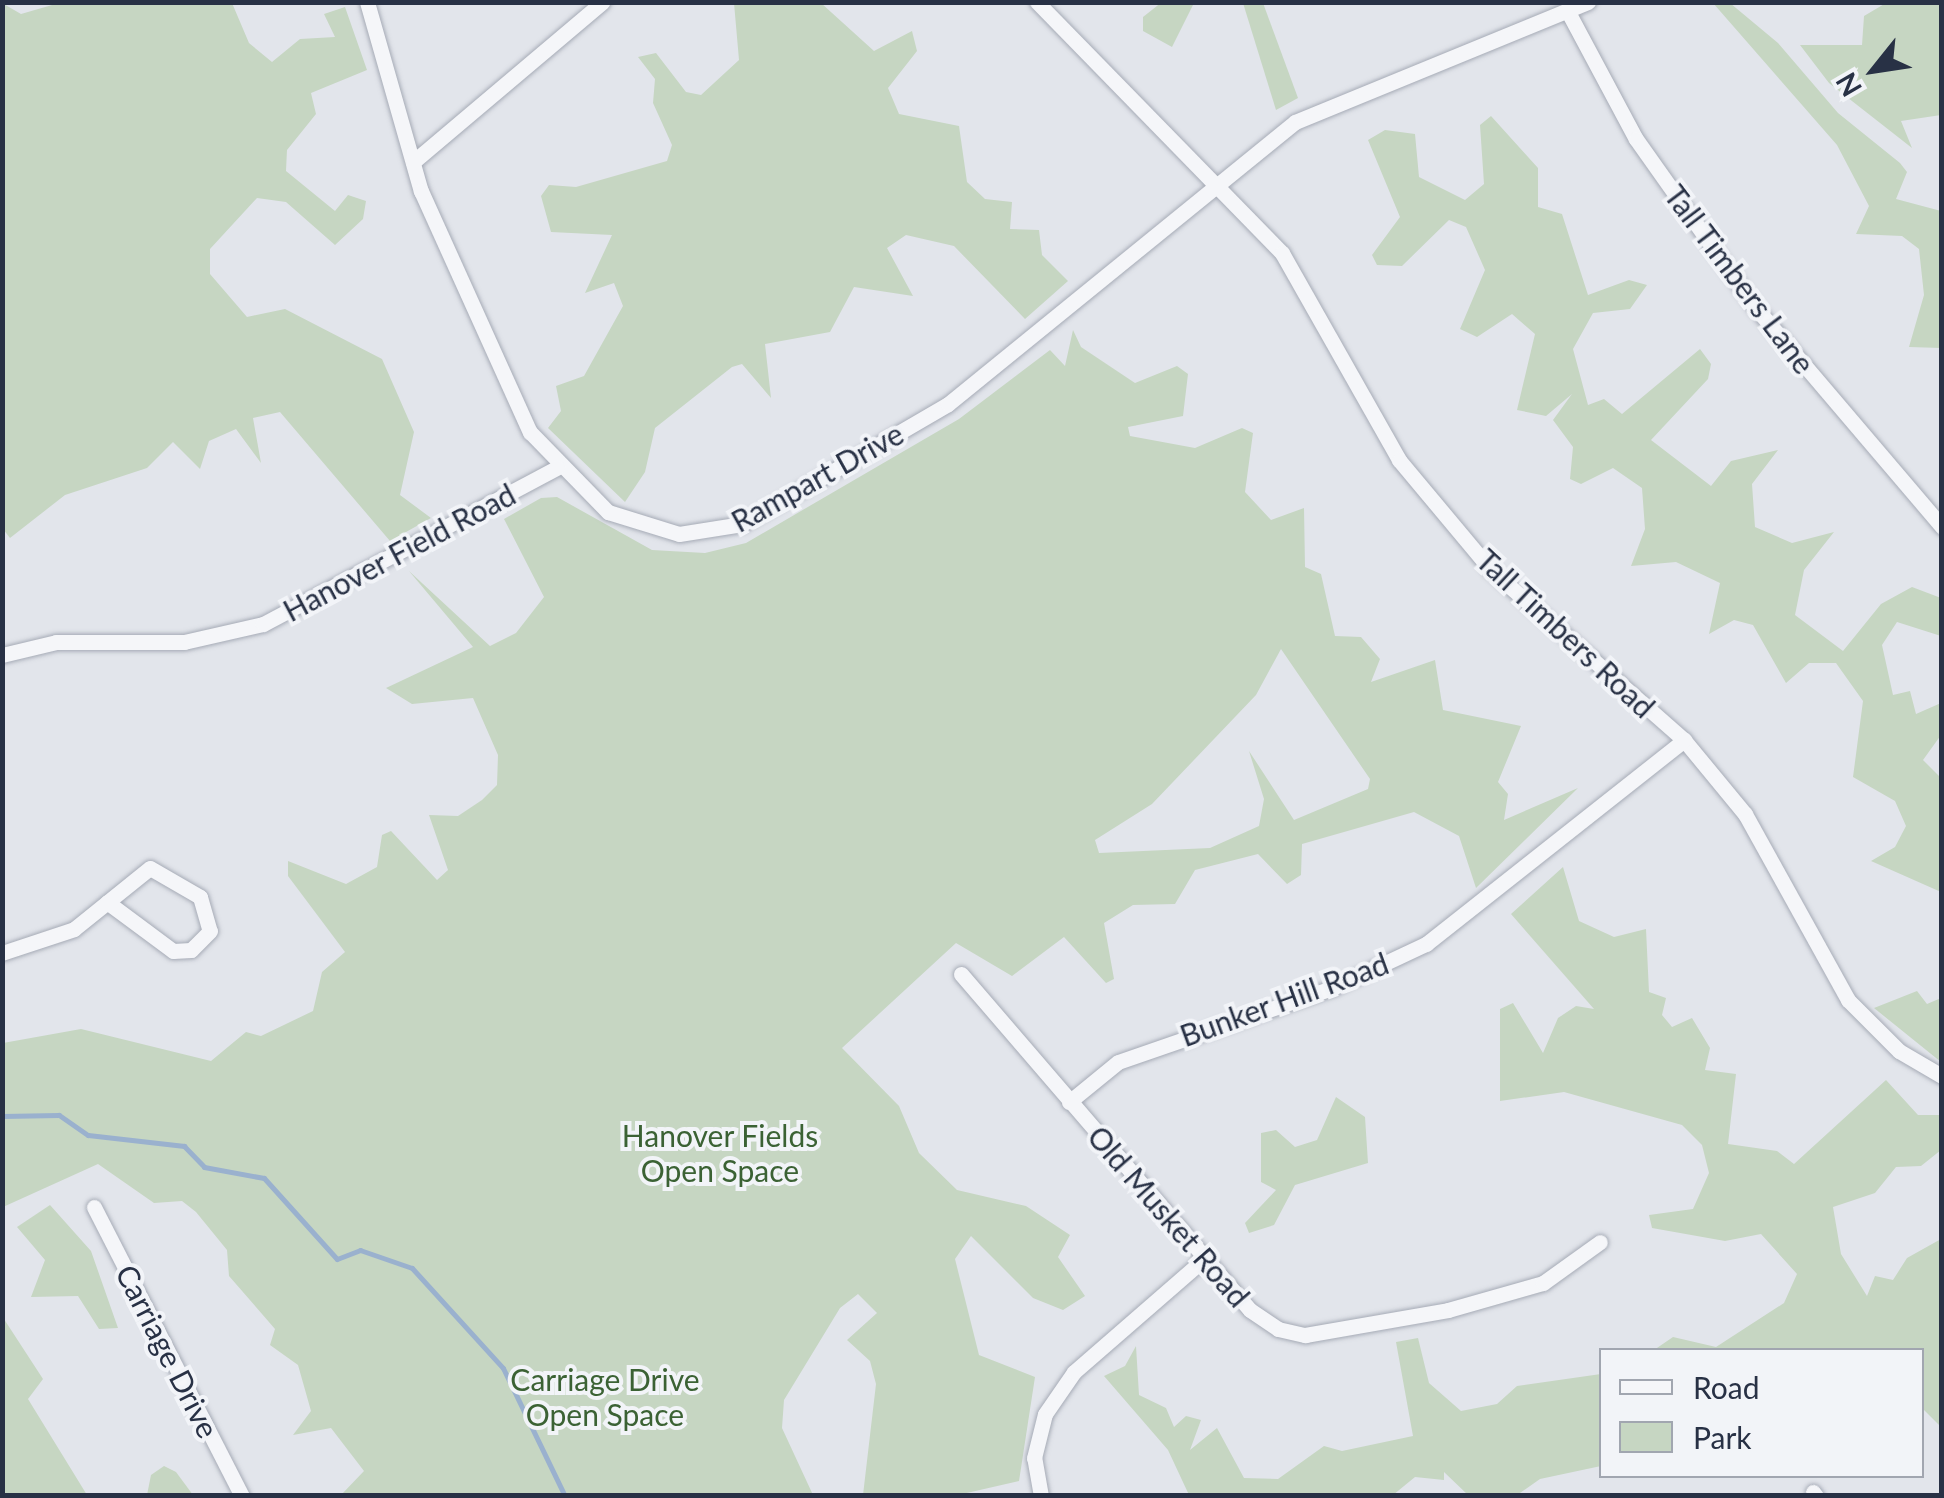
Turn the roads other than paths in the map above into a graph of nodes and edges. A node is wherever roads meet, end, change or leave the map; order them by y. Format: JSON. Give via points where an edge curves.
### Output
{"nodes":[{"id":1,"x":366,"y":2,"type":"edge"},
{"id":2,"x":602,"y":2,"type":"edge"},
{"id":3,"x":1037,"y":2,"type":"edge"},
{"id":4,"x":1588,"y":2,"type":"edge"},
{"id":5,"x":1567,"y":10,"type":"junction"},
{"id":6,"x":413,"y":162,"type":"junction"},
{"id":7,"x":1218,"y":180,"type":"junction"},
{"id":8,"x":556,"y":468,"type":"junction"},
{"id":9,"x":1942,"y":526,"type":"edge"},
{"id":10,"x":2,"y":654,"type":"edge"},
{"id":11,"x":1684,"y":740,"type":"junction"},
{"id":12,"x":108,"y":902,"type":"junction"},
{"id":13,"x":2,"y":953,"type":"edge"},
{"id":14,"x":961,"y":974,"type":"dead end"},
{"id":15,"x":1942,"y":1076,"type":"edge"},
{"id":16,"x":1069,"y":1102,"type":"junction"},
{"id":17,"x":94,"y":1207,"type":"dead end"},
{"id":18,"x":1600,"y":1242,"type":"dead end"},
{"id":19,"x":1205,"y":1258,"type":"junction"},
{"id":20,"x":242,"y":1496,"type":"edge"},
{"id":21,"x":1041,"y":1496,"type":"edge"}],
"edges":[{"from":1,"to":6,"type":"street","name":"Rampart Drive"},
{"from":2,"to":6,"type":"street"},
{"from":3,"to":7,"type":"street","name":"Tall Timbers Road"},
{"from":4,"to":5,"type":"street","name":"Rampart Drive"},
{"from":5,"to":7,"type":"street","name":"Rampart Drive","via":[[1311,114]]},
{"from":5,"to":9,"type":"street","name":"Tall Timbers Lane","via":[[1636,139],[1756,307]]},
{"from":6,"to":8,"type":"street","name":"Rampart Drive","via":[[510,394]]},
{"from":7,"to":8,"type":"street","name":"Rampart Drive","via":[[1004,363],[742,524],[708,533],[644,527],[608,512]]},
{"from":7,"to":11,"type":"street","name":"Tall Timbers Road","via":[[1282,253],[1399,460],[1490,569]]},
{"from":8,"to":10,"type":"street","name":"Hanover Field Road","via":[[263,624],[184,642],[56,642]]},
{"from":11,"to":15,"type":"street","name":"Tall Timbers Road","via":[[1745,814],[1848,1000],[1898,1052]]},
{"from":11,"to":16,"type":"street","name":"Bunker Hill Road","via":[[1426,944],[1334,987],[1118,1062]]},
{"from":12,"to":12,"type":"street","via":[[134,873],[158,868],[206,904],[210,931],[191,950],[172,950]]},
{"from":12,"to":13,"type":"street","via":[[52,940]]},
{"from":14,"to":16,"type":"street","name":"Old Musket Road"},
{"from":16,"to":19,"type":"street","name":"Old Musket Road"},
{"from":17,"to":20,"type":"street","name":"Carriage Drive"},
{"from":18,"to":19,"type":"street","name":"Old Musket Road","via":[[1543,1282],[1305,1336],[1250,1310]]},
{"from":19,"to":21,"type":"street","via":[[1074,1372],[1045,1414],[1034,1458]]}]}
